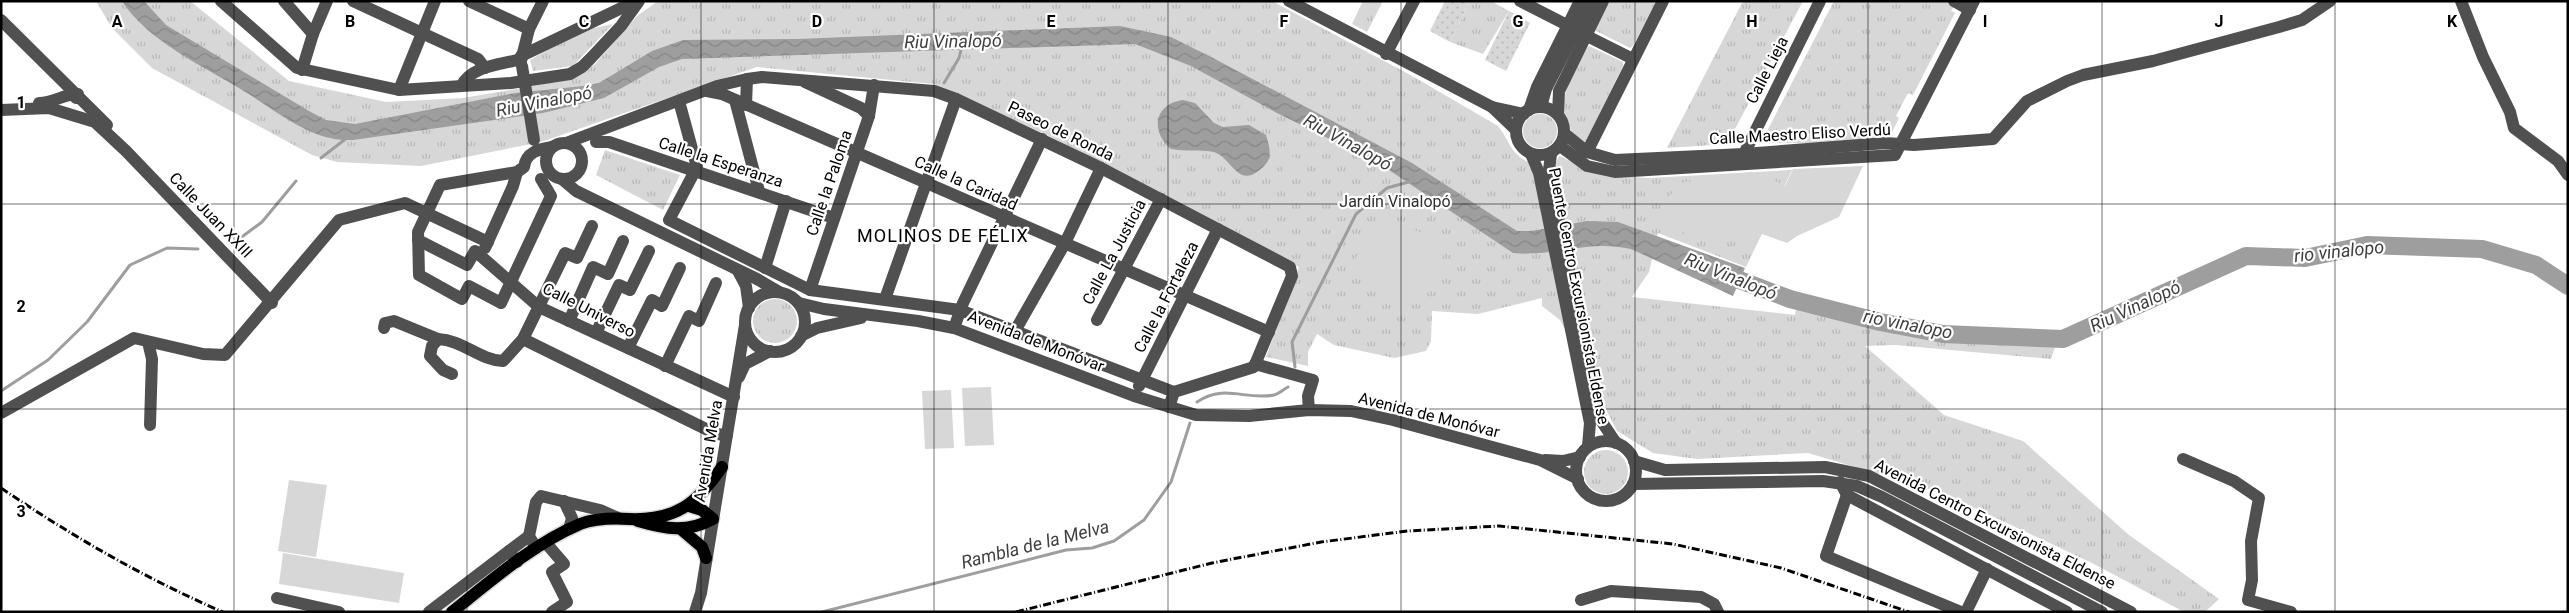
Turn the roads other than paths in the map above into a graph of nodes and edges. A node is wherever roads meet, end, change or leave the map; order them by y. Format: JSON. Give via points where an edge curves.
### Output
{"nodes":[{"id":1,"x":221,"y":1,"type":"edge"},
{"id":2,"x":284,"y":1,"type":"edge"},
{"id":3,"x":327,"y":1,"type":"edge"},
{"id":4,"x":353,"y":1,"type":"edge"},
{"id":5,"x":435,"y":1,"type":"edge"},
{"id":6,"x":469,"y":1,"type":"edge"},
{"id":7,"x":543,"y":1,"type":"edge"},
{"id":8,"x":638,"y":1,"type":"edge"},
{"id":9,"x":1289,"y":1,"type":"edge"},
{"id":10,"x":1414,"y":1,"type":"edge"},
{"id":11,"x":1520,"y":1,"type":"edge"},
{"id":12,"x":1580,"y":1,"type":"edge"},
{"id":13,"x":1591,"y":1,"type":"edge"},
{"id":14,"x":1603,"y":1,"type":"edge"},
{"id":15,"x":1663,"y":1,"type":"edge"},
{"id":16,"x":1820,"y":1,"type":"edge"},
{"id":17,"x":1954,"y":1,"type":"edge"},
{"id":18,"x":2330,"y":1,"type":"edge"},
{"id":19,"x":2461,"y":1,"type":"edge"},
{"id":20,"x":1972,"y":5,"type":"edge"},
{"id":21,"x":1,"y":20,"type":"edge"},
{"id":22,"x":1567,"y":25,"type":"junction"},
{"id":23,"x":528,"y":29,"type":"junction"},
{"id":24,"x":422,"y":33,"type":"junction"},
{"id":25,"x":313,"y":34,"type":"junction"},
{"id":26,"x":1585,"y":35,"type":"junction"},
{"id":27,"x":1386,"y":54,"type":"junction"},
{"id":28,"x":1633,"y":59,"type":"junction"},
{"id":29,"x":522,"y":61,"type":"junction"},
{"id":30,"x":486,"y":68,"type":"junction"},
{"id":31,"x":302,"y":70,"type":"junction"},
{"id":32,"x":747,"y":79,"type":"junction"},
{"id":33,"x":801,"y":80,"type":"junction"},
{"id":34,"x":874,"y":85,"type":"junction"},
{"id":35,"x":460,"y":86,"type":"junction"},
{"id":36,"x":399,"y":90,"type":"junction"},
{"id":37,"x":707,"y":91,"type":"junction"},
{"id":38,"x":78,"y":94,"type":"junction"},
{"id":39,"x":956,"y":100,"type":"junction"},
{"id":40,"x":679,"y":101,"type":"junction"},
{"id":41,"x":740,"y":102,"type":"junction"},
{"id":42,"x":1492,"y":108,"type":"junction"},
{"id":43,"x":1,"y":109,"type":"edge"},
{"id":44,"x":1531,"y":110,"type":"junction"},
{"id":45,"x":66,"y":112,"type":"junction"},
{"id":46,"x":1558,"y":114,"type":"junction"},
{"id":47,"x":869,"y":116,"type":"junction"},
{"id":48,"x":609,"y":125,"type":"junction"},
{"id":49,"x":1516,"y":130,"type":"junction"},
{"id":50,"x":1042,"y":139,"type":"junction"},
{"id":51,"x":596,"y":142,"type":"junction"},
{"id":52,"x":566,"y":143,"type":"junction"},
{"id":53,"x":1900,"y":144,"type":"junction"},
{"id":54,"x":535,"y":145,"type":"junction"},
{"id":55,"x":1558,"y":145,"type":"junction"},
{"id":56,"x":552,"y":147,"type":"junction"},
{"id":57,"x":126,"y":151,"type":"junction"},
{"id":58,"x":856,"y":152,"type":"junction"},
{"id":59,"x":1587,"y":152,"type":"junction"},
{"id":60,"x":1532,"y":154,"type":"junction"},
{"id":61,"x":1744,"y":154,"type":"junction"},
{"id":62,"x":543,"y":164,"type":"junction"},
{"id":63,"x":1101,"y":168,"type":"junction"},
{"id":64,"x":520,"y":169,"type":"junction"},
{"id":65,"x":580,"y":169,"type":"junction"},
{"id":66,"x":695,"y":170,"type":"junction"},
{"id":67,"x":1544,"y":172,"type":"junction"},
{"id":68,"x":2568,"y":175,"type":"edge"},
{"id":69,"x":541,"y":179,"type":"dead end"},
{"id":70,"x":562,"y":180,"type":"junction"},
{"id":71,"x":926,"y":183,"type":"junction"},
{"id":72,"x":759,"y":191,"type":"junction"},
{"id":73,"x":583,"y":194,"type":"junction"},
{"id":74,"x":1161,"y":199,"type":"junction"},
{"id":75,"x":786,"y":201,"type":"junction"},
{"id":76,"x":426,"y":213,"type":"junction"},
{"id":77,"x":1005,"y":217,"type":"junction"},
{"id":78,"x":834,"y":218,"type":"junction"},
{"id":79,"x":592,"y":226,"type":"dead end"},
{"id":80,"x":1218,"y":229,"type":"junction"},
{"id":81,"x":418,"y":240,"type":"junction"},
{"id":82,"x":623,"y":241,"type":"dead end"},
{"id":83,"x":488,"y":242,"type":"junction"},
{"id":84,"x":1065,"y":244,"type":"junction"},
{"id":85,"x":649,"y":251,"type":"dead end"},
{"id":86,"x":482,"y":257,"type":"junction"},
{"id":87,"x":680,"y":268,"type":"dead end"},
{"id":88,"x":765,"y":268,"type":"junction"},
{"id":89,"x":1125,"y":270,"type":"junction"},
{"id":90,"x":738,"y":271,"type":"junction"},
{"id":91,"x":511,"y":282,"type":"junction"},
{"id":92,"x":716,"y":282,"type":"dead end"},
{"id":93,"x":810,"y":290,"type":"junction"},
{"id":94,"x":779,"y":292,"type":"junction"},
{"id":95,"x":1185,"y":296,"type":"junction"},
{"id":96,"x":885,"y":299,"type":"junction"},
{"id":97,"x":272,"y":303,"type":"junction"},
{"id":98,"x":799,"y":303,"type":"junction"},
{"id":99,"x":539,"y":307,"type":"junction"},
{"id":100,"x":749,"y":308,"type":"junction"},
{"id":101,"x":960,"y":310,"type":"junction"},
{"id":102,"x":1574,"y":317,"type":"junction"},
{"id":103,"x":886,"y":318,"type":"junction"},
{"id":104,"x":1097,"y":320,"type":"dead end"},
{"id":105,"x":569,"y":321,"type":"junction"},
{"id":106,"x":746,"y":325,"type":"junction"},
{"id":107,"x":384,"y":328,"type":"dead end"},
{"id":108,"x":954,"y":328,"type":"junction"},
{"id":109,"x":1016,"y":331,"type":"junction"},
{"id":110,"x":1269,"y":332,"type":"junction"},
{"id":111,"x":596,"y":333,"type":"junction"},
{"id":112,"x":801,"y":336,"type":"junction"},
{"id":113,"x":438,"y":339,"type":"junction"},
{"id":114,"x":523,"y":339,"type":"junction"},
{"id":115,"x":148,"y":342,"type":"junction"},
{"id":116,"x":628,"y":348,"type":"junction"},
{"id":117,"x":770,"y":351,"type":"junction"},
{"id":118,"x":665,"y":366,"type":"junction"},
{"id":119,"x":1254,"y":366,"type":"junction"},
{"id":120,"x":452,"y":374,"type":"dead end"},
{"id":121,"x":1142,"y":380,"type":"junction"},
{"id":122,"x":1174,"y":392,"type":"junction"},
{"id":123,"x":734,"y":393,"type":"junction"},
{"id":124,"x":1134,"y":396,"type":"junction"},
{"id":125,"x":1169,"y":407,"type":"junction"},
{"id":126,"x":1310,"y":410,"type":"junction"},
{"id":127,"x":1,"y":413,"type":"edge"},
{"id":128,"x":150,"y":425,"type":"dead end"},
{"id":129,"x":727,"y":435,"type":"junction"},
{"id":130,"x":1616,"y":444,"type":"junction"},
{"id":131,"x":1588,"y":446,"type":"junction"},
{"id":132,"x":1580,"y":457,"type":"junction"},
{"id":133,"x":2182,"y":459,"type":"dead end"},
{"id":134,"x":1540,"y":460,"type":"junction"},
{"id":135,"x":1634,"y":461,"type":"junction"},
{"id":136,"x":722,"y":467,"type":"junction"},
{"id":137,"x":1578,"y":479,"type":"junction"},
{"id":138,"x":1840,"y":482,"type":"junction"},
{"id":139,"x":1633,"y":484,"type":"junction"},
{"id":140,"x":1847,"y":495,"type":"junction"},
{"id":141,"x":564,"y":501,"type":"junction"},
{"id":142,"x":689,"y":506,"type":"junction"},
{"id":143,"x":625,"y":519,"type":"junction"},
{"id":144,"x":713,"y":520,"type":"junction"},
{"id":145,"x":569,"y":529,"type":"junction"},
{"id":146,"x":682,"y":530,"type":"junction"},
{"id":147,"x":530,"y":536,"type":"junction"},
{"id":148,"x":541,"y":546,"type":"junction"},
{"id":149,"x":509,"y":551,"type":"junction"},
{"id":150,"x":706,"y":558,"type":"junction"},
{"id":151,"x":517,"y":562,"type":"junction"},
{"id":152,"x":1987,"y":569,"type":"junction"},
{"id":153,"x":277,"y":598,"type":"dead end"},
{"id":154,"x":1581,"y":600,"type":"dead end"},
{"id":155,"x":339,"y":612,"type":"edge"},
{"id":156,"x":429,"y":612,"type":"edge"},
{"id":157,"x":452,"y":612,"type":"edge"},
{"id":158,"x":552,"y":612,"type":"edge"},
{"id":159,"x":695,"y":612,"type":"edge"},
{"id":160,"x":1718,"y":612,"type":"edge"},
{"id":161,"x":1961,"y":612,"type":"edge"},
{"id":162,"x":1966,"y":612,"type":"edge"},
{"id":163,"x":2067,"y":612,"type":"edge"},
{"id":164,"x":2102,"y":612,"type":"edge"},
{"id":165,"x":2131,"y":612,"type":"edge"},
{"id":166,"x":2291,"y":612,"type":"edge"}],
"edges":[{"from":1,"to":31,"type":"street"},
{"from":2,"to":25,"type":"street"},
{"from":3,"to":25,"type":"street"},
{"from":4,"to":24,"type":"street"},
{"from":5,"to":24,"type":"street"},
{"from":6,"to":23,"type":"street"},
{"from":7,"to":23,"type":"street"},
{"from":8,"to":29,"type":"street"},
{"from":8,"to":35,"type":"street","via":[[621,26],[582,67],[570,74],[511,83]]},
{"from":9,"to":27,"type":"street"},
{"from":10,"to":27,"type":"street"},
{"from":11,"to":22,"type":"street"},
{"from":12,"to":22,"type":"street"},
{"from":13,"to":44,"type":"street","via":[[1546,89]]},
{"from":14,"to":26,"type":"street"},
{"from":15,"to":28,"type":"street"},
{"from":16,"to":61,"type":"street","name":"Calle Lieja"},
{"from":17,"to":20,"type":"street"},
{"from":18,"to":53,"type":"street","via":[[2302,20],[2279,27],[2067,81],[2027,101],[1993,138]]},
{"from":19,"to":68,"type":"street","via":[[2514,128],[2558,161]]},
{"from":20,"to":53,"type":"street"},
{"from":21,"to":38,"type":"street"},
{"from":22,"to":44,"type":"street","via":[[1537,87]]},
{"from":23,"to":29,"type":"street"},
{"from":24,"to":30,"type":"street","via":[[478,58]]},
{"from":24,"to":36,"type":"street"},
{"from":25,"to":31,"type":"street"},
{"from":26,"to":28,"type":"street"},
{"from":26,"to":46,"type":"street","via":[[1559,91]]},
{"from":27,"to":42,"type":"street"},
{"from":28,"to":59,"type":"street"},
{"from":29,"to":30,"type":"street"},
{"from":29,"to":54,"type":"street","bridge":true},
{"from":30,"to":35,"type":"street","via":[[472,74]]},
{"from":31,"to":36,"type":"street"},
{"from":32,"to":33,"type":"street","name":"Paseo de Ronda"},
{"from":32,"to":37,"type":"street","name":"Paseo de Ronda"},
{"from":32,"to":41,"type":"street"},
{"from":33,"to":34,"type":"street","name":"Paseo de Ronda"},
{"from":33,"to":47,"type":"street","name":"Paseo de Ronda","via":[[861,108]]},
{"from":34,"to":39,"type":"street","name":"Paseo de Ronda","via":[[934,91]]},
{"from":34,"to":47,"type":"street","name":"Calle la Paloma"},
{"from":35,"to":36,"type":"street"},
{"from":37,"to":40,"type":"street","name":"Paseo de Ronda"},
{"from":37,"to":41,"type":"street"},
{"from":38,"to":43,"type":"street","via":[[66,94],[48,103],[8,103]]},
{"from":38,"to":45,"type":"street"},
{"from":38,"to":57,"type":"street","via":[[118,136]]},
{"from":39,"to":50,"type":"street","name":"Paseo de Ronda"},
{"from":39,"to":71,"type":"street"},
{"from":40,"to":48,"type":"street","name":"Paseo de Ronda"},
{"from":40,"to":66,"type":"street","via":[[697,161]]},
{"from":41,"to":58,"type":"street","name":"Calle la Caridad"},
{"from":41,"to":72,"type":"street"},
{"from":42,"to":44,"type":"street"},
{"from":42,"to":49,"type":"street"},
{"from":43,"to":45,"type":"street","via":[[49,108]]},
{"from":44,"to":46,"type":"street"},
{"from":44,"to":49,"type":"street"},
{"from":45,"to":57,"type":"street","via":[[95,122]]},
{"from":46,"to":55,"type":"street","via":[[1562,120]]},
{"from":47,"to":58,"type":"street","name":"Calle la Paloma"},
{"from":48,"to":51,"type":"street"},
{"from":48,"to":52,"type":"street","name":"Paseo de Ronda"},
{"from":49,"to":60,"type":"street","via":[[1518,142]]},
{"from":50,"to":63,"type":"street","name":"Paseo de Ronda"},
{"from":50,"to":77,"type":"street"},
{"from":51,"to":65,"type":"street"},
{"from":51,"to":66,"type":"street","name":"Calle la Esperanza","via":[[609,142]]},
{"from":52,"to":56,"type":"street"},
{"from":52,"to":65,"type":"street","via":[[579,150]]},
{"from":53,"to":55,"type":"street","name":"Calle Maestro Eliso Verdú","via":[[1895,155],[1886,156],[1615,172],[1587,166]]},
{"from":53,"to":61,"type":"street","name":"Calle Maestro Eliso Verdú"},
{"from":54,"to":56,"type":"street"},
{"from":54,"to":62,"type":"street"},
{"from":54,"to":64,"type":"street"},
{"from":55,"to":59,"type":"street","name":"Calle Maestro Eliso Verdú"},
{"from":55,"to":60,"type":"street","via":[[1544,156]]},
{"from":55,"to":67,"type":"street","name":"Puente Centro Excursionista Eldense"},
{"from":56,"to":62,"type":"street"},
{"from":57,"to":97,"type":"street","name":"Calle Juan XXIII"},
{"from":58,"to":71,"type":"street","name":"Calle la Caridad"},
{"from":58,"to":78,"type":"street","name":"Calle la Paloma"},
{"from":59,"to":61,"type":"street","name":"Calle Maestro Eliso Verdú","via":[[1615,160]]},
{"from":60,"to":67,"type":"street","name":"Puente Centro Excursionista Eldense"},
{"from":62,"to":64,"type":"street"},
{"from":62,"to":70,"type":"street","via":[[554,177]]},
{"from":63,"to":74,"type":"street","name":"Paseo de Ronda"},
{"from":63,"to":84,"type":"street"},
{"from":64,"to":76,"type":"street","via":[[440,185]]},
{"from":64,"to":83,"type":"street"},
{"from":65,"to":70,"type":"street","via":[[571,178]]},
{"from":65,"to":73,"type":"street","via":[[575,182]]},
{"from":66,"to":72,"type":"street","name":"Calle la Esperanza"},
{"from":66,"to":88,"type":"street","name":"Avenida de Monóvar","via":[[669,220]]},
{"from":67,"to":102,"type":"street","name":"Puente Centro Excursionista Eldense"},
{"from":69,"to":91,"type":"street","via":[[551,196]]},
{"from":70,"to":73,"type":"street"},
{"from":71,"to":77,"type":"street","name":"Calle la Caridad"},
{"from":71,"to":96,"type":"street"},
{"from":72,"to":75,"type":"street","name":"Calle la Esperanza"},
{"from":73,"to":90,"type":"street"},
{"from":74,"to":80,"type":"street","name":"Paseo de Ronda"},
{"from":74,"to":89,"type":"street","name":"Calle La Justicia"},
{"from":75,"to":78,"type":"street","name":"Calle la Esperanza"},
{"from":75,"to":88,"type":"street"},
{"from":76,"to":81,"type":"street"},
{"from":76,"to":83,"type":"street"},
{"from":76,"to":97,"type":"street","via":[[405,203],[340,220]]},
{"from":77,"to":84,"type":"street","name":"Calle la Caridad"},
{"from":77,"to":101,"type":"street"},
{"from":78,"to":93,"type":"street","name":"Calle la Paloma"},
{"from":79,"to":99,"type":"street","via":[[577,258],[566,253]]},
{"from":80,"to":95,"type":"street","name":"Calle la Fortaleza"},
{"from":80,"to":110,"type":"street","name":"Paseo de Ronda","via":[[1290,267],[1292,276]]},
{"from":81,"to":86,"type":"street","via":[[467,264],[475,251]]},
{"from":81,"to":91,"type":"street","via":[[419,275],[462,299],[469,286],[501,303]]},
{"from":82,"to":105,"type":"street","via":[[608,274],[593,267]]},
{"from":83,"to":86,"type":"street"},
{"from":84,"to":89,"type":"street","name":"Calle la Caridad"},
{"from":84,"to":109,"type":"street"},
{"from":85,"to":111,"type":"street","via":[[630,290],[619,285]]},
{"from":86,"to":91,"type":"street","name":"Calle Universo"},
{"from":87,"to":116,"type":"street","via":[[662,306],[652,300]]},
{"from":88,"to":93,"type":"street","name":"Avenida de Monóvar"},
{"from":89,"to":95,"type":"street","name":"Calle la Caridad"},
{"from":89,"to":104,"type":"street","name":"Calle La Justicia"},
{"from":90,"to":94,"type":"street"},
{"from":90,"to":100,"type":"street","via":[[746,286]]},
{"from":91,"to":99,"type":"street","name":"Calle Universo"},
{"from":92,"to":118,"type":"street","via":[[699,320],[689,316]]},
{"from":93,"to":96,"type":"street","name":"Avenida de Monóvar"},
{"from":94,"to":98,"type":"street"},
{"from":94,"to":100,"type":"street","via":[[761,295]]},
{"from":95,"to":110,"type":"street","name":"Calle la Caridad"},
{"from":95,"to":121,"type":"street","name":"Calle la Fortaleza"},
{"from":96,"to":101,"type":"street","name":"Avenida de Monóvar"},
{"from":97,"to":115,"type":"street","via":[[225,355],[203,354]]},
{"from":98,"to":103,"type":"street","name":"Avenida de Monóvar"},
{"from":98,"to":112,"type":"street","via":[[804,316]]},
{"from":99,"to":105,"type":"street","name":"Calle Universo"},
{"from":99,"to":114,"type":"street"},
{"from":100,"to":106,"type":"street"},
{"from":101,"to":108,"type":"street","name":"Avenida de Monóvar"},
{"from":101,"to":109,"type":"street","name":"Avenida de Monóvar"},
{"from":102,"to":130,"type":"street","name":"Puente Centro Excursionista Eldense","via":[[1598,408],[1607,432]]},
{"from":102,"to":131,"type":"street","name":"Puente Centro Excursionista Eldense","via":[[1590,423]]},
{"from":103,"to":108,"type":"street","name":"Avenida de Monóvar"},
{"from":103,"to":112,"type":"street","name":"Avenida de Monóvar","via":[[838,322]]},
{"from":105,"to":111,"type":"street","name":"Calle Universo"},
{"from":106,"to":117,"type":"street","via":[[756,345]]},
{"from":106,"to":123,"type":"street","name":"Avenida Melva"},
{"from":107,"to":113,"type":"street","via":[[385,323],[394,321]]},
{"from":108,"to":124,"type":"street","name":"Avenida de Monóvar"},
{"from":109,"to":121,"type":"street","name":"Avenida de Monóvar"},
{"from":110,"to":119,"type":"street"},
{"from":111,"to":116,"type":"street","name":"Calle Universo"},
{"from":112,"to":117,"type":"street","via":[[791,347]]},
{"from":113,"to":114,"type":"street","via":[[452,340],[489,360],[503,360]]},
{"from":113,"to":120,"type":"street","via":[[430,356],[443,370]]},
{"from":114,"to":129,"type":"street","via":[[716,434]]},
{"from":115,"to":127,"type":"street","via":[[134,338]]},
{"from":115,"to":128,"type":"street","via":[[152,359]]},
{"from":116,"to":118,"type":"street","name":"Calle Universo"},
{"from":117,"to":123,"type":"street","name":"Avenida Melva","via":[[745,364]]},
{"from":118,"to":123,"type":"street","name":"Calle Universo"},
{"from":119,"to":122,"type":"street"},
{"from":119,"to":126,"type":"street","via":[[1313,380],[1308,396]]},
{"from":121,"to":122,"type":"street","name":"Avenida de Monóvar"},
{"from":121,"to":124,"type":"street"},
{"from":122,"to":125,"type":"street"},
{"from":123,"to":129,"type":"street","name":"Avenida Melva"},
{"from":124,"to":125,"type":"street","name":"Avenida de Monóvar"},
{"from":125,"to":126,"type":"street","name":"Avenida de Monóvar","via":[[1196,415],[1222,416]]},
{"from":126,"to":134,"type":"street","name":"Avenida de Monóvar","via":[[1351,411],[1393,420]]},
{"from":129,"to":136,"type":"street","name":"Avenida Melva"},
{"from":130,"to":131,"type":"street","via":[[1603,442]]},
{"from":130,"to":135,"type":"street","via":[[1630,453]]},
{"from":131,"to":132,"type":"street"},
{"from":132,"to":134,"type":"street","name":"Avenida de Monóvar","via":[[1563,461]]},
{"from":132,"to":137,"type":"street","via":[[1576,468]]},
{"from":133,"to":166,"type":"street","via":[[2234,481],[2259,498],[2251,541],[2252,580],[2248,600]]},
{"from":134,"to":137,"type":"street","name":"Avenida de Monóvar"},
{"from":135,"to":139,"type":"street"},
{"from":135,"to":165,"type":"street","name":"Avenida Centro Excursionista Eldense","via":[[1665,470],[1825,467],[1863,475],[1891,486]]},
{"from":136,"to":142,"type":"main road"},
{"from":136,"to":144,"type":"street","name":"Avenida Melva"},
{"from":137,"to":139,"type":"street","via":[[1587,493],[1603,501],[1621,497]]},
{"from":138,"to":139,"type":"street","name":"Avenida Centro Excursionista Eldense"},
{"from":138,"to":140,"type":"street"},
{"from":138,"to":164,"type":"street","name":"Avenida Centro Excursionista Eldense","via":[[1882,497]]},
{"from":140,"to":152,"type":"street"},
{"from":140,"to":161,"type":"street","via":[[1826,556]]},
{"from":141,"to":143,"type":"street"},
{"from":141,"to":145,"type":"street","via":[[572,518]]},
{"from":141,"to":147,"type":"street","via":[[546,496],[538,498]]},
{"from":142,"to":143,"type":"main road","via":[[664,516]]},
{"from":142,"to":144,"type":"main road","via":[[702,510]]},
{"from":143,"to":145,"type":"main road","via":[[595,520]]},
{"from":143,"to":146,"type":"main road"},
{"from":144,"to":146,"type":"main road"},
{"from":144,"to":150,"type":"street","name":"Avenida Melva"},
{"from":145,"to":148,"type":"main road"},
{"from":146,"to":150,"type":"main road","via":[[702,547]]},
{"from":147,"to":148,"type":"street"},
{"from":147,"to":149,"type":"street"},
{"from":148,"to":151,"type":"main road"},
{"from":148,"to":158,"type":"street","via":[[564,564],[552,572],[567,602]]},
{"from":149,"to":151,"type":"street"},
{"from":149,"to":156,"type":"street"},
{"from":150,"to":159,"type":"street","name":"Avenida Melva"},
{"from":151,"to":157,"type":"main road"},
{"from":152,"to":162,"type":"street"},
{"from":152,"to":163,"type":"street"},
{"from":153,"to":155,"type":"street"},
{"from":154,"to":160,"type":"street","via":[[1611,591],[1701,597],[1714,604]]}]}
